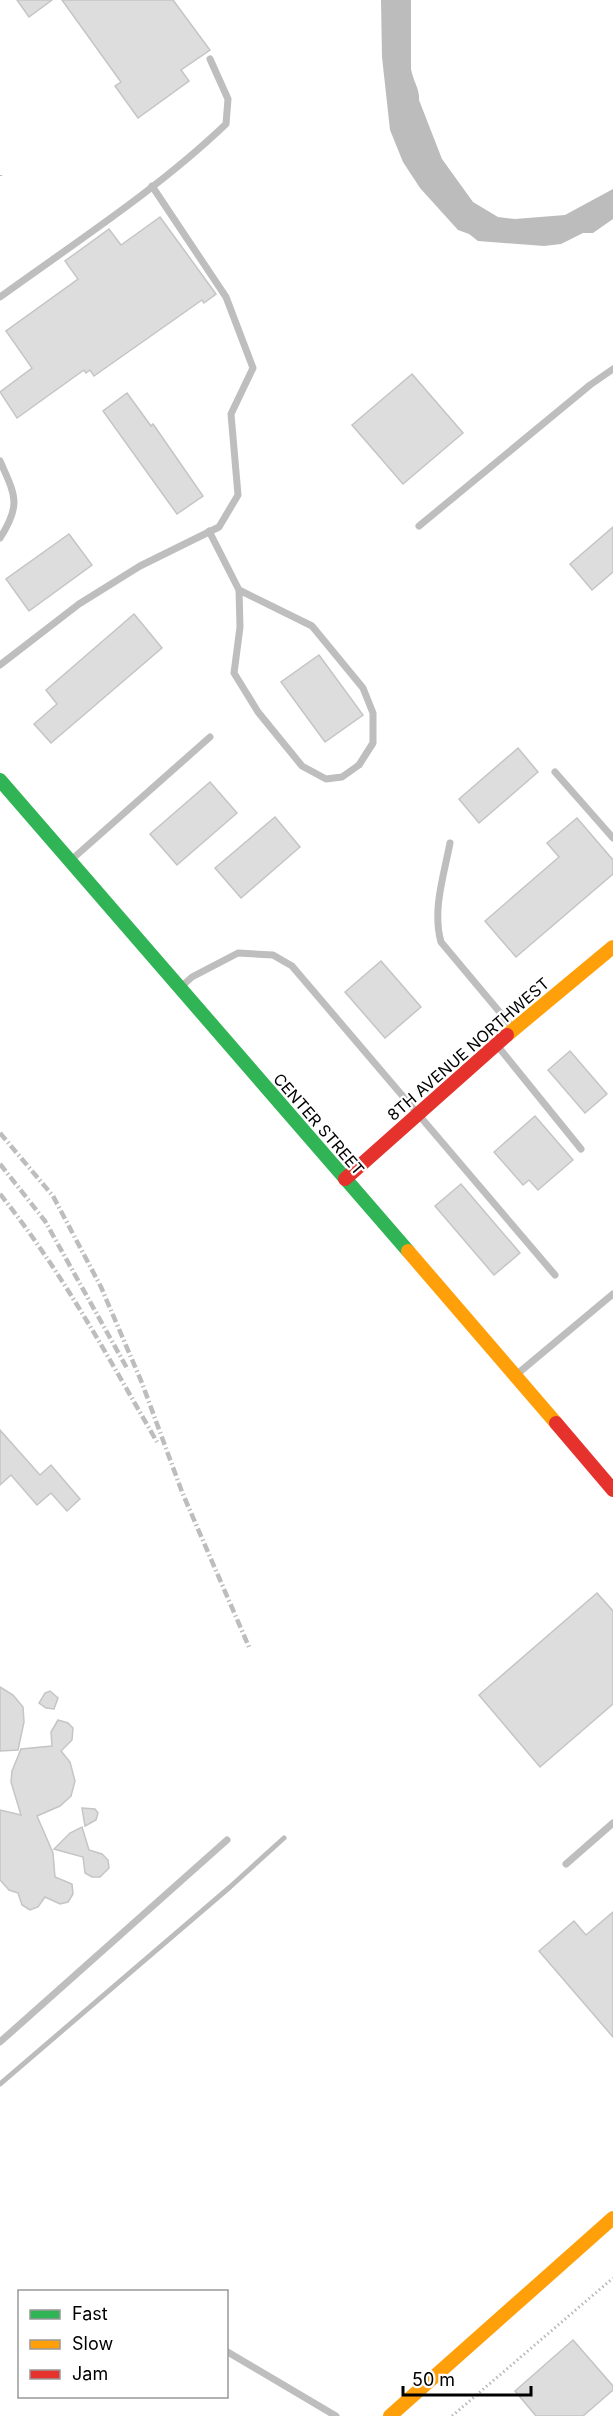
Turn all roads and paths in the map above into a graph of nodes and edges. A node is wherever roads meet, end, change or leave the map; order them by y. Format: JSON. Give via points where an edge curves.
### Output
{"nodes":[{"id":1,"x":210,"y":59,"type":"dead end"},
{"id":2,"x":152,"y":186,"type":"junction"},
{"id":3,"x":0,"y":297,"type":"edge"},
{"id":4,"x":613,"y":369,"type":"edge"},
{"id":5,"x":0,"y":461,"type":"edge"},
{"id":6,"x":419,"y":526,"type":"dead end"},
{"id":7,"x":209,"y":531,"type":"junction"},
{"id":8,"x":0,"y":538,"type":"edge"},
{"id":9,"x":239,"y":590,"type":"junction"},
{"id":10,"x":1,"y":662,"type":"edge"},
{"id":11,"x":210,"y":737,"type":"dead end"},
{"id":12,"x":555,"y":772,"type":"dead end"},
{"id":13,"x":0,"y":780,"type":"edge"},
{"id":14,"x":613,"y":838,"type":"edge"},
{"id":15,"x":450,"y":843,"type":"dead end"},
{"id":16,"x":70,"y":861,"type":"junction"},
{"id":17,"x":613,"y":947,"type":"edge"},
{"id":18,"x":180,"y":988,"type":"junction"},
{"id":19,"x":515,"y":1030,"type":"junction"},
{"id":20,"x":496,"y":1044,"type":"junction"},
{"id":21,"x":417,"y":1113,"type":"junction"},
{"id":22,"x":581,"y":1149,"type":"dead end"},
{"id":23,"x":345,"y":1179,"type":"junction"},
{"id":24,"x":555,"y":1275,"type":"dead end"},
{"id":25,"x":613,"y":1294,"type":"edge"},
{"id":26,"x":516,"y":1375,"type":"junction"},
{"id":27,"x":613,"y":1490,"type":"edge"},
{"id":28,"x":613,"y":1823,"type":"edge"},
{"id":29,"x":227,"y":1840,"type":"dead end"},
{"id":30,"x":566,"y":1864,"type":"dead end"},
{"id":31,"x":0,"y":2042,"type":"edge"},
{"id":32,"x":613,"y":2218,"type":"edge"},
{"id":33,"x":613,"y":2278,"type":"edge"},
{"id":34,"x":228,"y":2352,"type":"edge"},
{"id":35,"x":336,"y":2416,"type":"edge"},
{"id":36,"x":390,"y":2416,"type":"edge"},
{"id":37,"x":452,"y":2416,"type":"edge"}],
"edges":[{"from":1,"to":2,"type":"lane","via":[[228,99],[226,124]]},
{"from":2,"to":3,"type":"lane"},
{"from":2,"to":7,"type":"lane","via":[[226,297],[253,368],[231,414],[238,495],[219,526]]},
{"from":4,"to":6,"type":"lane"},
{"from":5,"to":8,"type":"lane","via":[[15,497],[10,523]]},
{"from":7,"to":9,"type":"lane"},
{"from":7,"to":10,"type":"lane","via":[[140,566],[79,604]]},
{"from":9,"to":9,"type":"lane","via":[[312,626],[363,688],[373,713],[373,743],[359,765],[342,777],[326,779],[302,766],[258,712],[234,673],[240,627]]},
{"from":11,"to":16,"type":"lane"},
{"from":12,"to":14,"type":"lane"},
{"from":13,"to":16,"type":"main road","name":"CENTER STREET"},
{"from":15,"to":19,"type":"lane","via":[[437,908],[441,942]]},
{"from":16,"to":18,"type":"main road","name":"CENTER STREET"},
{"from":17,"to":19,"type":"main road","name":"8TH AVENUE NORTHWEST"},
{"from":18,"to":21,"type":"lane","via":[[192,977],[238,953],[273,955],[292,966]]},
{"from":18,"to":23,"type":"main road","name":"CENTER STREET"},
{"from":19,"to":20,"type":"main road","name":"8TH AVENUE NORTHWEST"},
{"from":20,"to":21,"type":"main road","name":"8TH AVENUE NORTHWEST"},
{"from":20,"to":22,"type":"lane"},
{"from":21,"to":23,"type":"main road","name":"8TH AVENUE NORTHWEST"},
{"from":21,"to":24,"type":"lane"},
{"from":23,"to":26,"type":"main road","name":"CENTER STREET"},
{"from":25,"to":26,"type":"lane"},
{"from":26,"to":27,"type":"main road","name":"CENTER STREET","via":[[605,1474]]},
{"from":28,"to":30,"type":"lane"},
{"from":29,"to":31,"type":"lane"},
{"from":32,"to":36,"type":"main road"},
{"from":33,"to":37,"type":"path"},
{"from":34,"to":35,"type":"lane"}]}
